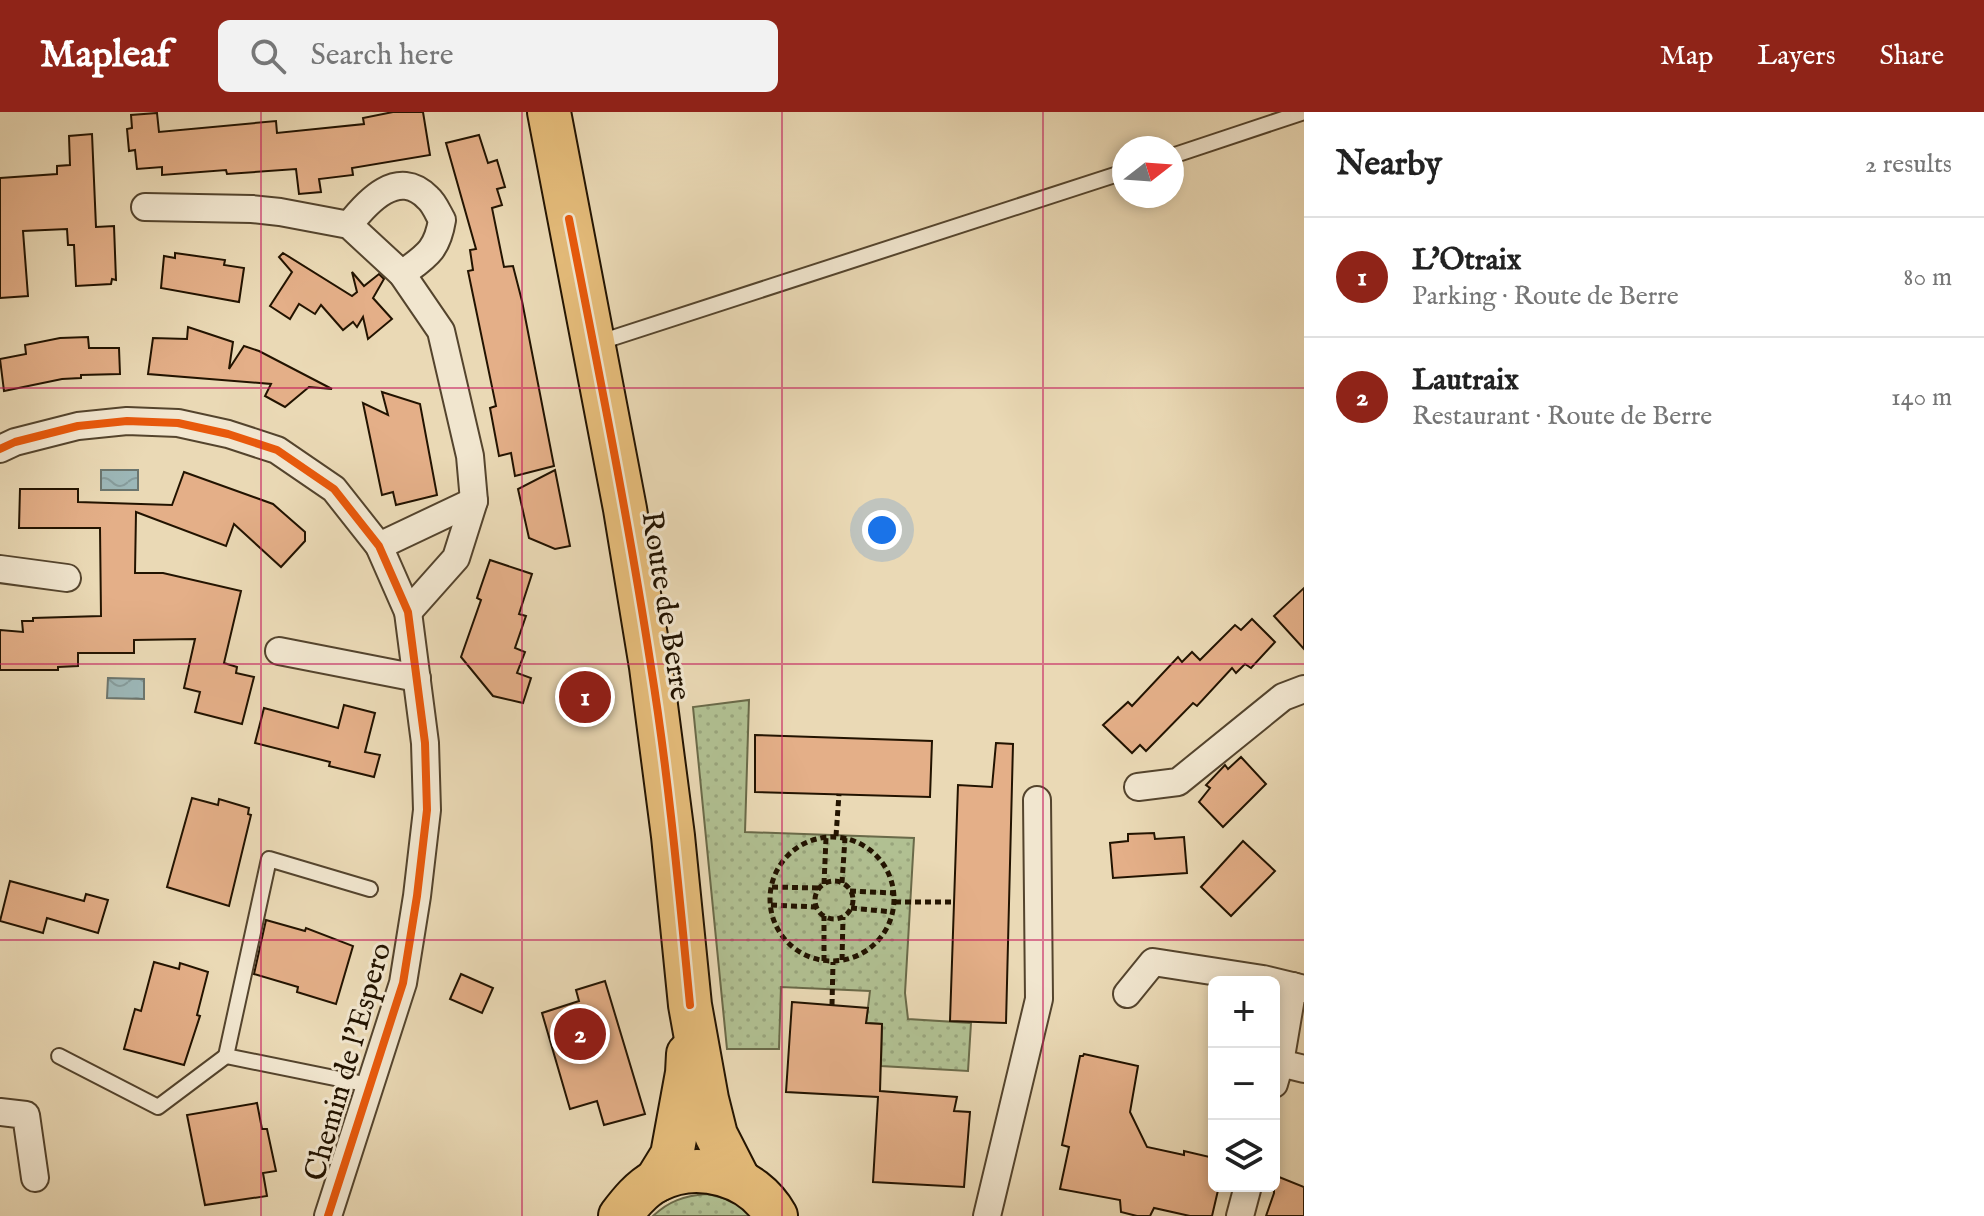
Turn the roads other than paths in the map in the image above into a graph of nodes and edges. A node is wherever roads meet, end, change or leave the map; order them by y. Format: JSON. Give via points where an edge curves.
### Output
{"nodes":[{"id":1,"x":549,"y":112,"type":"edge"},
{"id":2,"x":1304,"y":112,"type":"edge"},
{"id":3,"x":1184,"y":152,"type":"edge"},
{"id":4,"x":1112,"y":176,"type":"edge"},
{"id":5,"x":145,"y":207,"type":"dead end"},
{"id":6,"x":349,"y":225,"type":"junction"},
{"id":7,"x":402,"y":274,"type":"junction"},
{"id":8,"x":593,"y":344,"type":"junction"},
{"id":9,"x":0,"y":449,"type":"edge"},
{"id":10,"x":474,"y":501,"type":"junction"},
{"id":11,"x":379,"y":546,"type":"junction"},
{"id":12,"x":0,"y":569,"type":"edge"},
{"id":13,"x":67,"y":578,"type":"dead end"},
{"id":14,"x":408,"y":612,"type":"junction"},
{"id":15,"x":279,"y":651,"type":"dead end"},
{"id":16,"x":417,"y":678,"type":"junction"},
{"id":17,"x":1304,"y":689,"type":"edge"},
{"id":18,"x":1138,"y":787,"type":"dead end"},
{"id":19,"x":1037,"y":800,"type":"dead end"},
{"id":20,"x":370,"y":889,"type":"dead end"},
{"id":21,"x":1298,"y":988,"type":"edge"},
{"id":22,"x":1127,"y":994,"type":"dead end"},
{"id":23,"x":690,"y":1005,"type":"junction"},
{"id":24,"x":59,"y":1056,"type":"dead end"},
{"id":25,"x":226,"y":1056,"type":"junction"},
{"id":26,"x":1286,"y":1072,"type":"edge"},
{"id":27,"x":369,"y":1085,"type":"junction"},
{"id":28,"x":0,"y":1112,"type":"edge"},
{"id":29,"x":35,"y":1178,"type":"dead end"},
{"id":30,"x":739,"y":1180,"type":"junction"},
{"id":31,"x":656,"y":1181,"type":"junction"},
{"id":32,"x":1246,"y":1192,"type":"edge"},
{"id":33,"x":331,"y":1214,"type":"edge"},
{"id":34,"x":620,"y":1216,"type":"edge"},
{"id":35,"x":776,"y":1216,"type":"edge"},
{"id":36,"x":987,"y":1216,"type":"edge"},
{"id":37,"x":1240,"y":1216,"type":"edge"}],
"edges":[{"from":1,"to":8,"type":"main road","name":"Route de Berre"},
{"from":2,"to":3,"type":"lane"},
{"from":4,"to":8,"type":"lane"},
{"from":5,"to":6,"type":"street","via":[[252,209]]},
{"from":6,"to":7,"type":"street"},
{"from":6,"to":7,"type":"street","via":[[387,188],[406,186],[428,197],[442,220],[439,240]]},
{"from":7,"to":10,"type":"street","via":[[441,331],[470,456]]},
{"from":8,"to":23,"type":"main road","name":"Route de Berre","via":[[653,680]]},
{"from":9,"to":11,"type":"street","name":"Chemin de l'Espero","via":[[78,426],[127,421],[178,423],[228,434],[277,450],[334,489]]},
{"from":10,"to":11,"type":"street"},
{"from":10,"to":14,"type":"street","via":[[456,558]]},
{"from":11,"to":14,"type":"street","name":"Chemin de l'Espero"},
{"from":12,"to":13,"type":"street"},
{"from":14,"to":16,"type":"street","name":"Chemin de l'Espero"},
{"from":15,"to":16,"type":"street"},
{"from":16,"to":27,"type":"street","name":"Chemin de l'Espero","via":[[427,810],[417,896],[403,983]]},
{"from":17,"to":18,"type":"street","via":[[1283,697],[1178,782]]},
{"from":19,"to":36,"type":"street","via":[[1039,999]]},
{"from":20,"to":25,"type":"lane","via":[[269,859]]},
{"from":21,"to":22,"type":"street","via":[[1153,962]]},
{"from":21,"to":26,"type":"street"},
{"from":23,"to":30,"type":"main road","name":"Route de Berre","via":[[715,1130]]},
{"from":23,"to":31,"type":"main road","name":"Route de Berre","via":[[687,1073],[672,1155]]},
{"from":24,"to":25,"type":"lane","via":[[158,1107]]},
{"from":25,"to":27,"type":"lane"},
{"from":27,"to":33,"type":"street","name":"Chemin de l'Espero"},
{"from":28,"to":29,"type":"street","via":[[26,1115]]},
{"from":30,"to":31,"type":"main road","via":[[712,1171],[683,1172]]},
{"from":30,"to":35,"type":"main road","via":[[768,1202]]},
{"from":31,"to":34,"type":"main road"},
{"from":32,"to":37,"type":"street"}]}
